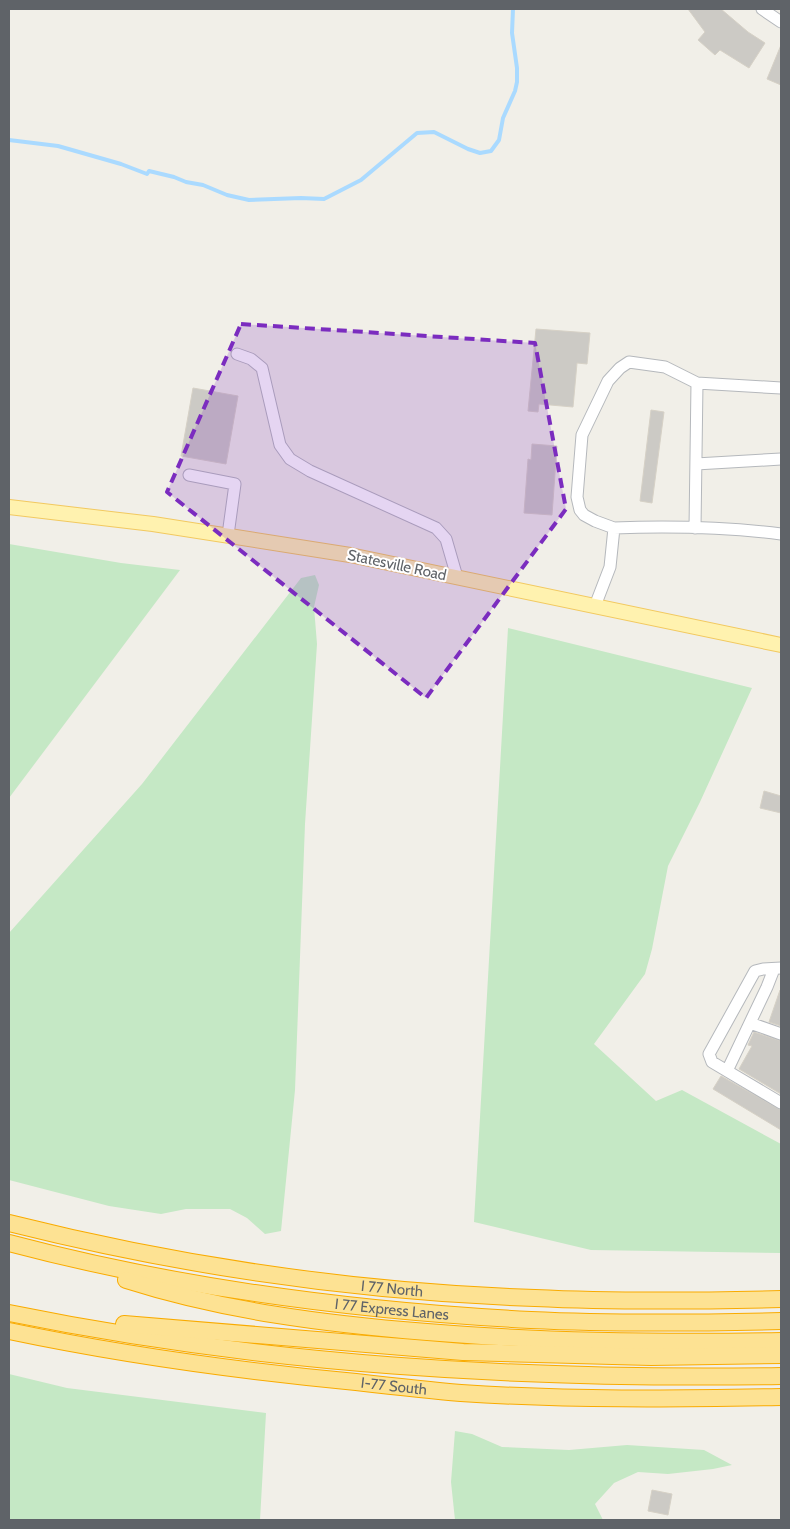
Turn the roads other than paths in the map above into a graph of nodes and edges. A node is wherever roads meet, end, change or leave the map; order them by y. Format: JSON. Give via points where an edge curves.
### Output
{"nodes":[{"id":1,"x":762,"y":9,"type":"edge"},
{"id":2,"x":781,"y":22,"type":"edge"},
{"id":3,"x":237,"y":354,"type":"dead end"},
{"id":4,"x":697,"y":383,"type":"junction"},
{"id":5,"x":781,"y":388,"type":"edge"},
{"id":6,"x":781,"y":459,"type":"edge"},
{"id":7,"x":696,"y":464,"type":"junction"},
{"id":8,"x":189,"y":474,"type":"dead end"},
{"id":9,"x":9,"y":507,"type":"edge"},
{"id":10,"x":614,"y":528,"type":"junction"},
{"id":11,"x":695,"y":528,"type":"junction"},
{"id":12,"x":781,"y":534,"type":"edge"},
{"id":13,"x":228,"y":535,"type":"junction"},
{"id":14,"x":457,"y":577,"type":"junction"},
{"id":15,"x":595,"y":606,"type":"junction"},
{"id":16,"x":781,"y":645,"type":"edge"},
{"id":17,"x":777,"y":968,"type":"edge"},
{"id":18,"x":750,"y":1023,"type":"junction"},
{"id":19,"x":781,"y":1034,"type":"edge"},
{"id":20,"x":727,"y":1071,"type":"junction"},
{"id":21,"x":781,"y":1102,"type":"edge"},
{"id":22,"x":9,"y":1223,"type":"edge"},
{"id":23,"x":15,"y":1245,"type":"edge"},
{"id":24,"x":781,"y":1300,"type":"edge"},
{"id":25,"x":13,"y":1314,"type":"edge"},
{"id":26,"x":781,"y":1321,"type":"edge"},
{"id":27,"x":9,"y":1332,"type":"edge"},
{"id":28,"x":781,"y":1341,"type":"edge"},
{"id":29,"x":781,"y":1355,"type":"edge"},
{"id":30,"x":781,"y":1376,"type":"edge"},
{"id":31,"x":781,"y":1397,"type":"edge"}],
"edges":[{"from":1,"to":2,"type":"street"},
{"from":3,"to":14,"type":"street","via":[[251,358],[262,368],[280,445],[290,459],[436,528],[446,539]]},
{"from":4,"to":5,"type":"street"},
{"from":4,"to":7,"type":"street"},
{"from":4,"to":10,"type":"street","via":[[665,368],[629,362],[608,381],[582,435],[577,497],[584,515]]},
{"from":6,"to":7,"type":"street"},
{"from":7,"to":11,"type":"street"},
{"from":8,"to":13,"type":"street","via":[[234,484]]},
{"from":9,"to":13,"type":"main road","name":"Statesville Road"},
{"from":10,"to":11,"type":"street"},
{"from":10,"to":15,"type":"street","via":[[610,567]]},
{"from":11,"to":12,"type":"street"},
{"from":13,"to":14,"type":"main road","name":"Statesville Road"},
{"from":14,"to":15,"type":"main road","name":"Statesville Road"},
{"from":15,"to":16,"type":"main road","name":"Statesville Road"},
{"from":17,"to":18,"type":"street"},
{"from":17,"to":20,"type":"street","via":[[755,972],[710,1054],[712,1062]]},
{"from":18,"to":19,"type":"street"},
{"from":18,"to":20,"type":"street"},
{"from":20,"to":21,"type":"street"},
{"from":22,"to":24,"type":"highway","name":"I 77 North","via":[[214,1265],[342,1283],[488,1296],[585,1300]]},
{"from":23,"to":26,"type":"highway","name":"I 77 Express Lanes","via":[[211,1286],[404,1311],[593,1322]]},
{"from":23,"to":28,"type":"highway","via":[[173,1293],[338,1324],[531,1340],[651,1343]]},
{"from":25,"to":29,"type":"highway","via":[[473,1352],[651,1358]]},
{"from":25,"to":30,"type":"highway","via":[[207,1347],[399,1367],[602,1376]]},
{"from":27,"to":31,"type":"highway","name":"I-77 South","via":[[214,1366],[461,1393],[651,1399]]}]}
